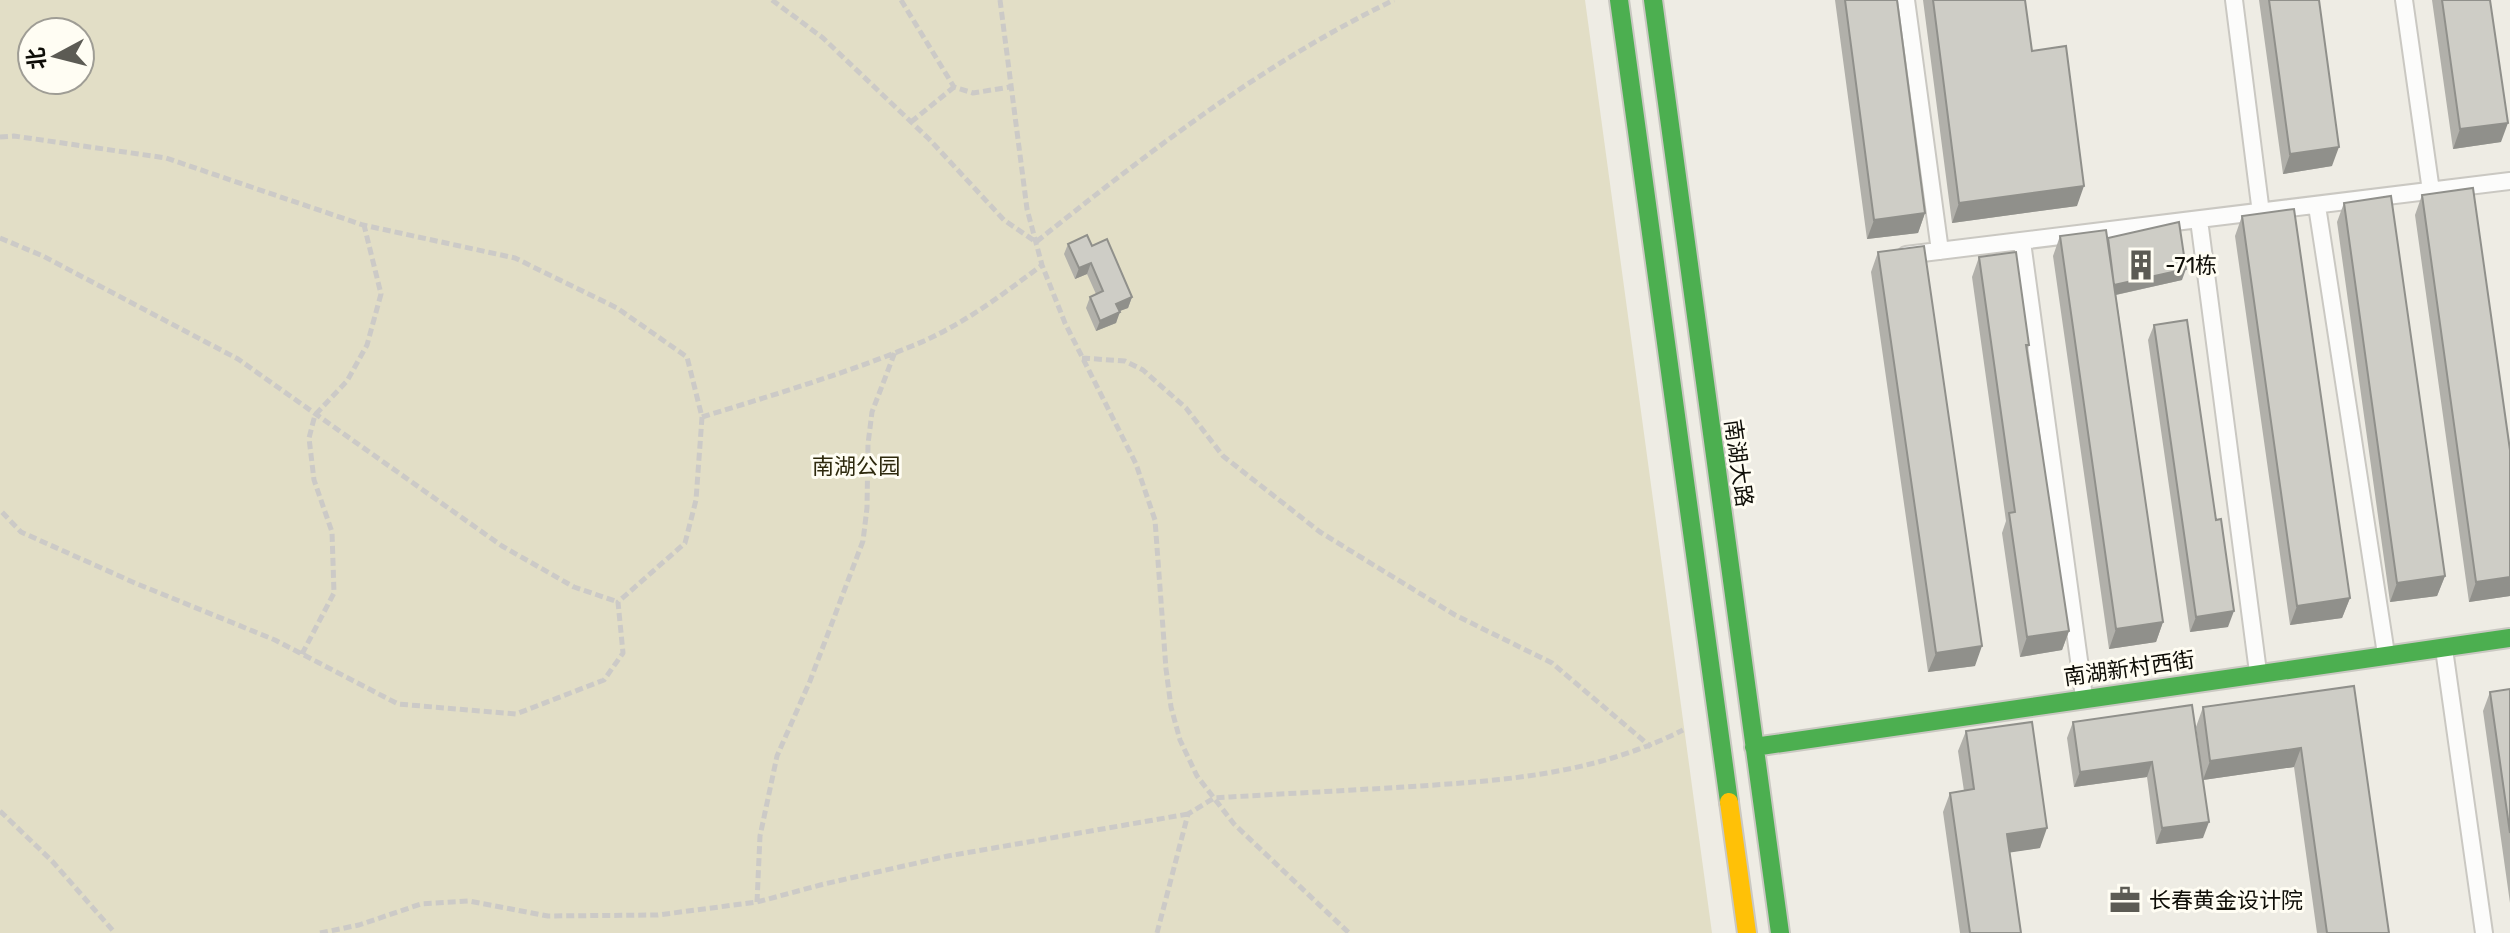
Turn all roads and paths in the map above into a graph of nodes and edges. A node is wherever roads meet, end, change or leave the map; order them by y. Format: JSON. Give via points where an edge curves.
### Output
{"nodes":[{"id":1,"x":901,"y":0,"type":"edge"},
{"id":2,"x":1000,"y":0,"type":"edge"},
{"id":3,"x":1394,"y":0,"type":"edge"},
{"id":4,"x":1619,"y":0,"type":"edge"},
{"id":5,"x":1653,"y":0,"type":"edge"},
{"id":6,"x":1906,"y":0,"type":"edge"},
{"id":7,"x":2234,"y":0,"type":"edge"},
{"id":8,"x":2404,"y":0,"type":"edge"},
{"id":9,"x":774,"y":1,"type":"edge"},
{"id":10,"x":954,"y":87,"type":"junction"},
{"id":11,"x":1010,"y":87,"type":"junction"},
{"id":12,"x":911,"y":122,"type":"junction"},
{"id":13,"x":0,"y":137,"type":"edge"},
{"id":14,"x":2510,"y":181,"type":"edge"},
{"id":15,"x":2431,"y":191,"type":"junction"},
{"id":16,"x":2317,"y":206,"type":"junction"},
{"id":17,"x":2261,"y":213,"type":"junction"},
{"id":18,"x":2199,"y":220,"type":"junction"},
{"id":19,"x":363,"y":225,"type":"junction"},
{"id":20,"x":0,"y":238,"type":"edge"},
{"id":21,"x":1036,"y":242,"type":"junction"},
{"id":22,"x":2022,"y":242,"type":"junction"},
{"id":23,"x":1940,"y":251,"type":"junction"},
{"id":24,"x":1888,"y":257,"type":"edge"},
{"id":25,"x":1042,"y":265,"type":"junction"},
{"id":26,"x":895,"y":352,"type":"junction"},
{"id":27,"x":1082,"y":358,"type":"junction"},
{"id":28,"x":315,"y":415,"type":"junction"},
{"id":29,"x":702,"y":417,"type":"junction"},
{"id":30,"x":0,"y":510,"type":"edge"},
{"id":31,"x":618,"y":602,"type":"junction"},
{"id":32,"x":2510,"y":638,"type":"edge"},
{"id":33,"x":2444,"y":647,"type":"junction"},
{"id":34,"x":302,"y":654,"type":"junction"},
{"id":35,"x":2386,"y":655,"type":"junction"},
{"id":36,"x":2258,"y":674,"type":"junction"},
{"id":37,"x":2085,"y":699,"type":"junction"},
{"id":38,"x":1695,"y":725,"type":"dead end"},
{"id":39,"x":1651,"y":747,"type":"junction"},
{"id":40,"x":1754,"y":747,"type":"junction"},
{"id":41,"x":1214,"y":798,"type":"junction"},
{"id":42,"x":0,"y":811,"type":"edge"},
{"id":43,"x":1188,"y":814,"type":"junction"},
{"id":44,"x":757,"y":902,"type":"junction"},
{"id":45,"x":115,"y":933,"type":"edge"},
{"id":46,"x":320,"y":933,"type":"edge"},
{"id":47,"x":1157,"y":933,"type":"edge"},
{"id":48,"x":1349,"y":933,"type":"edge"},
{"id":49,"x":1747,"y":933,"type":"edge"},
{"id":50,"x":1780,"y":933,"type":"edge"},
{"id":51,"x":2484,"y":933,"type":"edge"}],
"edges":[{"from":1,"to":10,"type":"path"},
{"from":2,"to":11,"type":"path"},
{"from":3,"to":21,"type":"path","via":[[1342,25],[1227,97]]},
{"from":4,"to":49,"type":"main road"},
{"from":5,"to":40,"type":"main road","name":"南湖大路"},
{"from":6,"to":23,"type":"lane"},
{"from":7,"to":17,"type":"lane"},
{"from":8,"to":15,"type":"lane"},
{"from":9,"to":12,"type":"path","via":[[823,38]]},
{"from":10,"to":11,"type":"path","via":[[973,93]]},
{"from":10,"to":12,"type":"path"},
{"from":11,"to":21,"type":"path"},
{"from":12,"to":21,"type":"path","via":[[1004,220]]},
{"from":13,"to":19,"type":"path","via":[[166,158]]},
{"from":14,"to":15,"type":"lane"},
{"from":15,"to":16,"type":"lane"},
{"from":16,"to":17,"type":"lane"},
{"from":16,"to":35,"type":"lane"},
{"from":17,"to":18,"type":"lane"},
{"from":18,"to":22,"type":"lane"},
{"from":18,"to":36,"type":"lane"},
{"from":19,"to":28,"type":"path","via":[[381,294],[367,345],[347,381]]},
{"from":19,"to":29,"type":"path","via":[[515,258],[617,308],[687,357]]},
{"from":20,"to":28,"type":"path","via":[[238,359]]},
{"from":21,"to":25,"type":"path"},
{"from":22,"to":23,"type":"lane"},
{"from":22,"to":37,"type":"lane"},
{"from":23,"to":24,"type":"lane"},
{"from":25,"to":26,"type":"path","via":[[991,303]]},
{"from":25,"to":27,"type":"path"},
{"from":26,"to":29,"type":"path"},
{"from":26,"to":44,"type":"path","via":[[872,412],[863,541],[777,756],[760,836]]},
{"from":27,"to":39,"type":"path","via":[[1125,361],[1143,370],[1186,408],[1223,456],[1320,532],[1455,615],[1552,663]]},
{"from":27,"to":41,"type":"path","via":[[1136,464],[1155,520],[1171,707],[1191,764]]},
{"from":28,"to":31,"type":"path","via":[[502,546],[574,587]]},
{"from":28,"to":34,"type":"path","via":[[309,438],[314,480],[332,532],[334,593]]},
{"from":29,"to":31,"type":"path","via":[[696,500],[685,543]]},
{"from":30,"to":34,"type":"path","via":[[21,532]]},
{"from":31,"to":34,"type":"path","via":[[623,653],[604,680],[516,714],[398,704]]},
{"from":32,"to":33,"type":"main road","name":"南湖新村西街"},
{"from":33,"to":35,"type":"main road","name":"南湖新村西街"},
{"from":33,"to":51,"type":"lane"},
{"from":35,"to":36,"type":"main road","name":"南湖新村西街"},
{"from":36,"to":37,"type":"main road","name":"南湖新村西街"},
{"from":37,"to":40,"type":"main road","name":"南湖新村西街"},
{"from":38,"to":39,"type":"path"},
{"from":39,"to":41,"type":"path","via":[[1505,781]]},
{"from":40,"to":50,"type":"main road","name":"南湖大路"},
{"from":41,"to":43,"type":"path"},
{"from":41,"to":48,"type":"path","via":[[1234,824]]},
{"from":42,"to":45,"type":"path"},
{"from":43,"to":44,"type":"path","via":[[948,856]]},
{"from":43,"to":47,"type":"path"},
{"from":44,"to":46,"type":"path","via":[[658,915],[564,916],[469,901],[421,904]]}]}
